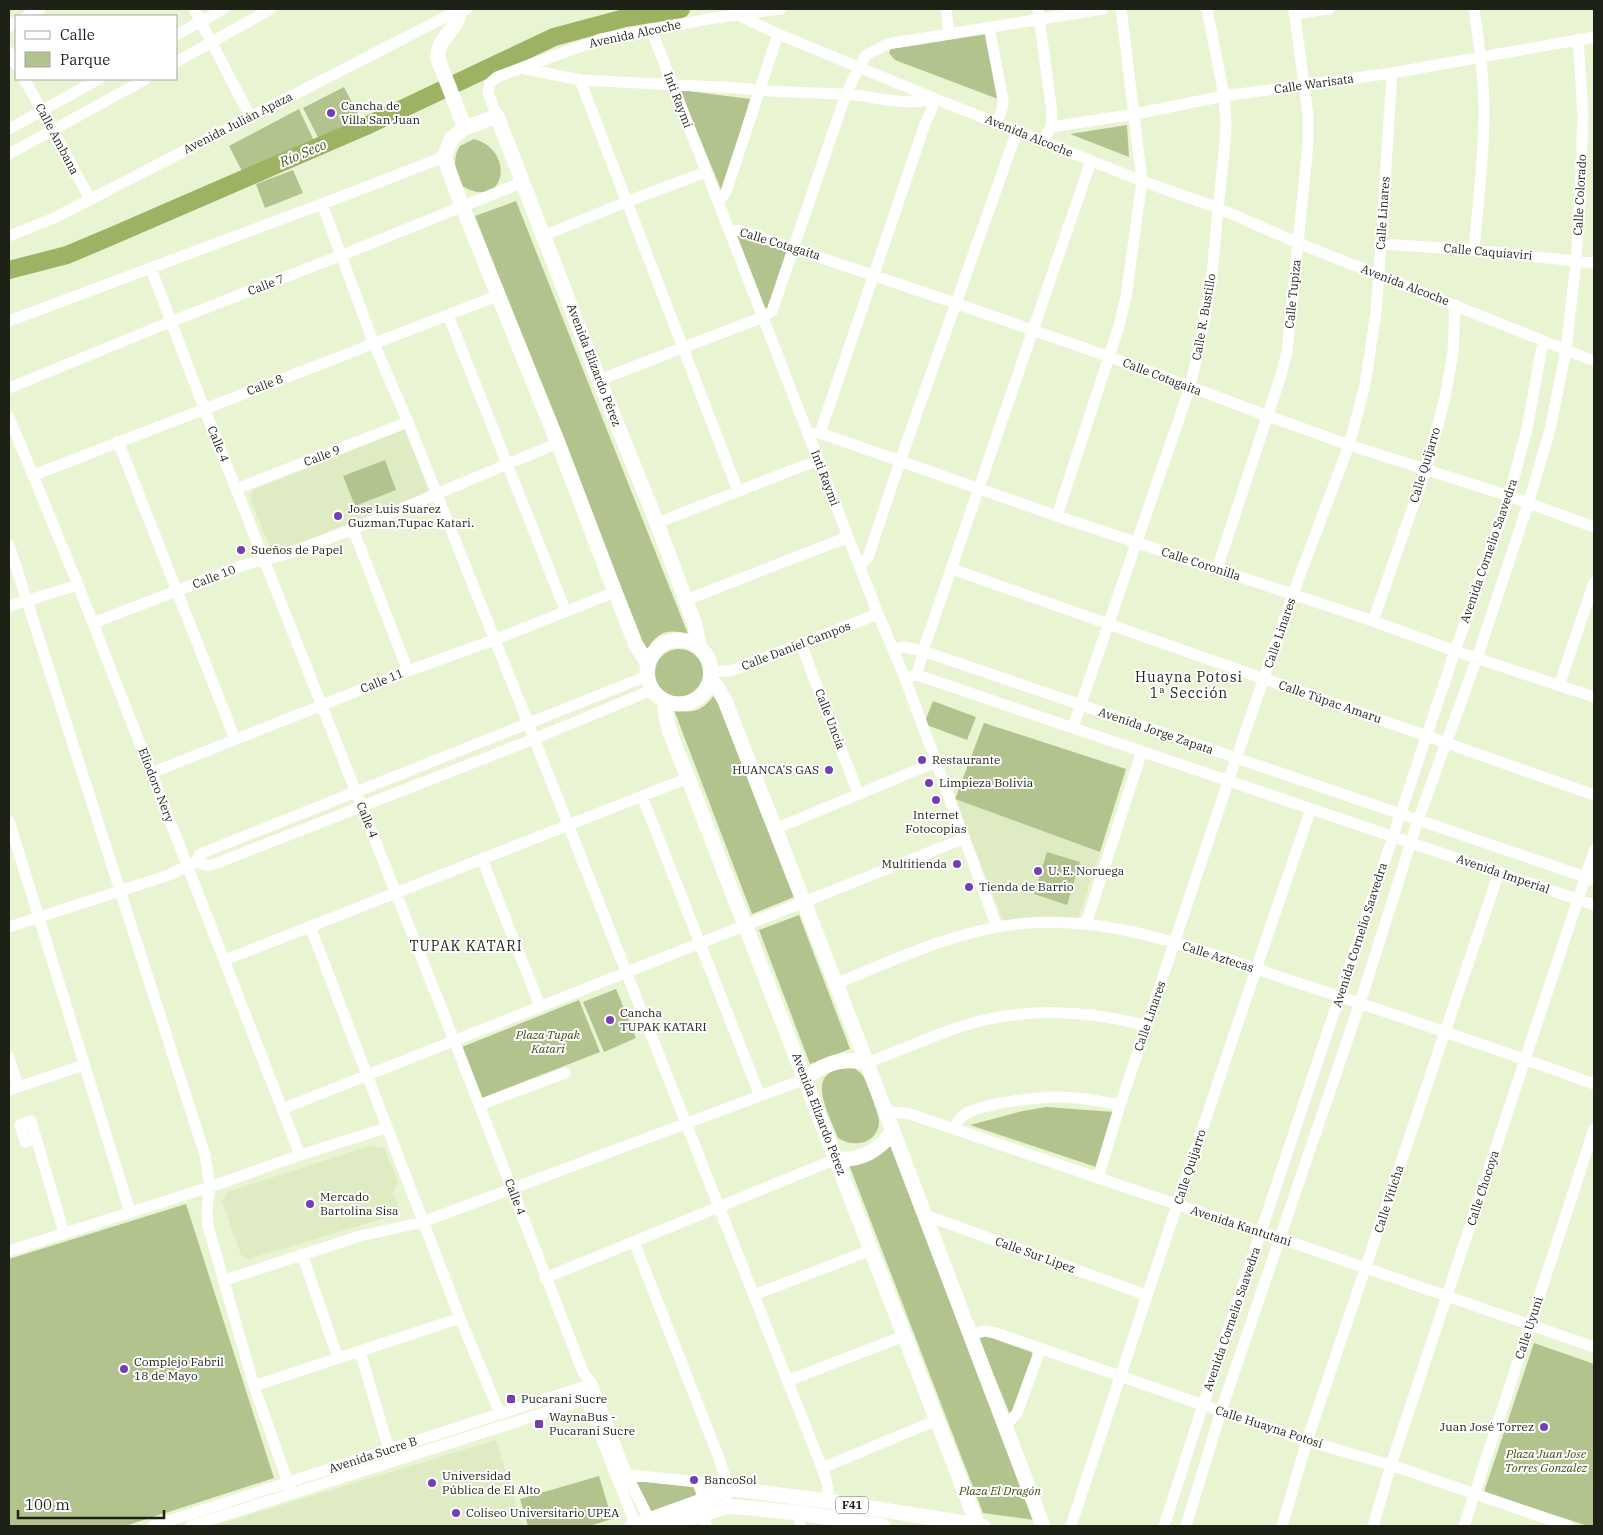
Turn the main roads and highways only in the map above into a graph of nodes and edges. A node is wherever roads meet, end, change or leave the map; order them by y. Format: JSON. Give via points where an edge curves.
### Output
{"nodes":[{"id":1,"x":462,"y":9,"type":"edge"},
{"id":2,"x":464,"y":128,"type":"junction"},
{"id":3,"x":699,"y":646,"type":"junction"},
{"id":4,"x":711,"y":676,"type":"junction"},
{"id":5,"x":649,"y":677,"type":"junction"},
{"id":6,"x":665,"y":701,"type":"junction"},
{"id":7,"x":867,"y":1063,"type":"junction"},
{"id":8,"x":805,"y":1079,"type":"junction"},
{"id":9,"x":893,"y":1131,"type":"junction"},
{"id":10,"x":836,"y":1159,"type":"junction"},
{"id":11,"x":705,"y":1513,"type":"edge"},
{"id":12,"x":799,"y":1519,"type":"edge"},
{"id":13,"x":642,"y":1525,"type":"edge"},
{"id":14,"x":666,"y":1526,"type":"edge"},
{"id":15,"x":883,"y":1526,"type":"edge"},
{"id":16,"x":980,"y":1526,"type":"edge"},
{"id":17,"x":1043,"y":1526,"type":"edge"}],
"edges":[{"from":1,"to":2,"type":"main road","via":[[437,50]]},
{"from":2,"to":3,"type":"main road","name":"Avenida Elizardo Pérez","via":[[497,116],[686,600]]},
{"from":2,"to":5,"type":"main road","via":[[452,138],[444,157]]},
{"from":3,"to":4,"type":"main road","via":[[707,655]]},
{"from":3,"to":5,"type":"main road","via":[[687,641],[669,641],[658,648]]},
{"from":4,"to":6,"type":"main road","via":[[708,687],[690,703],[677,705]]},
{"from":4,"to":7,"type":"main road","via":[[725,701]]},
{"from":5,"to":6,"type":"main road"},
{"from":6,"to":8,"type":"main road","name":"Avenida Elizardo Pérez","via":[[666,720]]},
{"from":7,"to":8,"type":"main road","via":[[834,1062],[815,1070]]},
{"from":7,"to":9,"type":"main road"},
{"from":8,"to":10,"type":"main road","name":"Avenida Elizardo Pérez"},
{"from":9,"to":10,"type":"main road","via":[[883,1144],[865,1156]]},
{"from":9,"to":17,"type":"main road"},
{"from":10,"to":16,"type":"main road","name":"Avenida Elizardo Pérez"},
{"from":11,"to":12,"type":"main road","number":"F41","via":[[728,1506]]},
{"from":11,"to":13,"type":"main road","number":"F41"},
{"from":11,"to":14,"type":"main road","number":"F41"},
{"from":11,"to":16,"type":"main road","number":"F41","via":[[726,1488]]},
{"from":12,"to":15,"type":"main road","number":"F41"}]}
